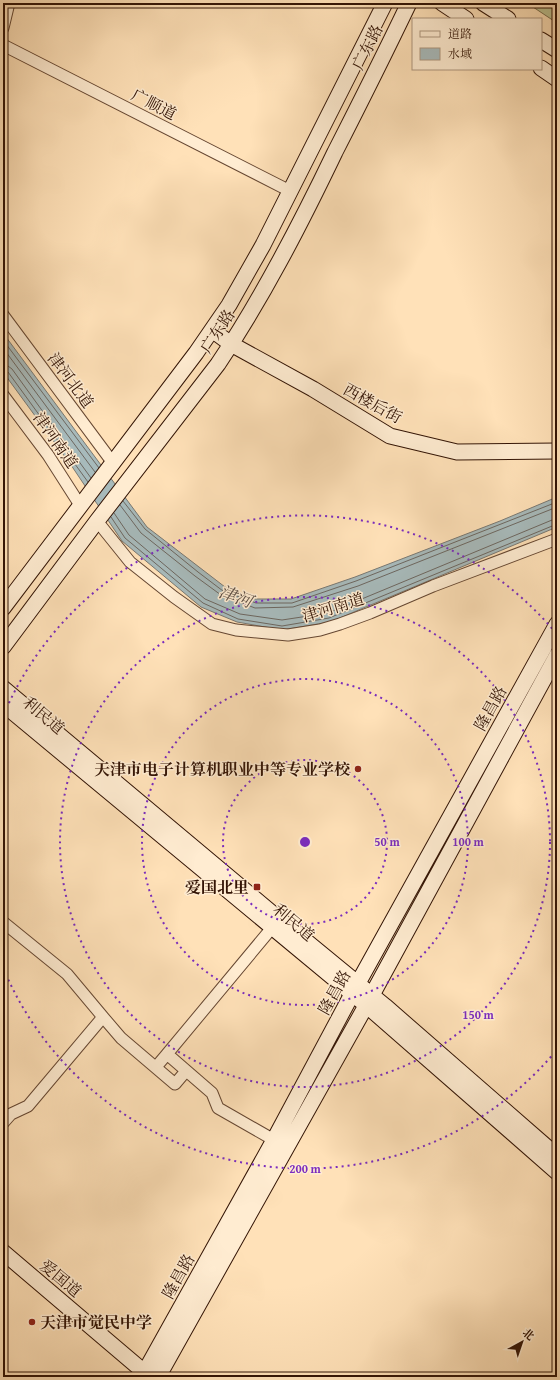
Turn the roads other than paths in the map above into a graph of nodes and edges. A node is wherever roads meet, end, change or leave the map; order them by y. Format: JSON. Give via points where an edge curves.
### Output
{"nodes":[{"id":1,"x":9,"y":3,"type":"edge"},
{"id":2,"x":385,"y":3,"type":"edge"},
{"id":3,"x":409,"y":3,"type":"edge"},
{"id":4,"x":442,"y":3,"type":"edge"},
{"id":5,"x":483,"y":3,"type":"edge"},
{"id":6,"x":464,"y":18,"type":"edge"},
{"id":7,"x":506,"y":18,"type":"edge"},
{"id":8,"x":3,"y":28,"type":"edge"},
{"id":9,"x":542,"y":41,"type":"edge"},
{"id":10,"x":3,"y":45,"type":"edge"},
{"id":11,"x":557,"y":50,"type":"edge"},
{"id":12,"x":542,"y":69,"type":"edge"},
{"id":13,"x":557,"y":79,"type":"edge"},
{"id":14,"x":290,"y":192,"type":"junction"},
{"id":15,"x":3,"y":315,"type":"edge"},
{"id":16,"x":212,"y":330,"type":"junction"},
{"id":17,"x":231,"y":344,"type":"junction"},
{"id":18,"x":3,"y":395,"type":"edge"},
{"id":19,"x":557,"y":451,"type":"edge"},
{"id":20,"x":113,"y":463,"type":"junction"},
{"id":21,"x":80,"y":505,"type":"junction"},
{"id":22,"x":97,"y":522,"type":"junction"},
{"id":23,"x":557,"y":539,"type":"edge"},
{"id":24,"x":3,"y":608,"type":"edge"},
{"id":25,"x":557,"y":624,"type":"edge"},
{"id":26,"x":3,"y":647,"type":"edge"},
{"id":27,"x":557,"y":655,"type":"edge"},
{"id":28,"x":3,"y":688,"type":"edge"},
{"id":29,"x":3,"y":704,"type":"edge"},
{"id":30,"x":3,"y":922,"type":"edge"},
{"id":31,"x":276,"y":923,"type":"junction"},
{"id":32,"x":355,"y":989,"type":"junction"},
{"id":33,"x":369,"y":1000,"type":"junction"},
{"id":34,"x":103,"y":1017,"type":"junction"},
{"id":35,"x":167,"y":1054,"type":"junction"},
{"id":36,"x":156,"y":1067,"type":"junction"},
{"id":37,"x":186,"y":1070,"type":"junction"},
{"id":38,"x":3,"y":1122,"type":"edge"},
{"id":39,"x":274,"y":1140,"type":"junction"},
{"id":40,"x":557,"y":1156,"type":"edge"},
{"id":41,"x":557,"y":1172,"type":"edge"},
{"id":42,"x":3,"y":1252,"type":"edge"},
{"id":43,"x":149,"y":1376,"type":"edge"}],
"edges":[{"from":1,"to":8,"type":"street"},
{"from":2,"to":14,"type":"main road","name":"广东路"},
{"from":3,"to":17,"type":"main road","name":"广东路","via":[[289,245]]},
{"from":4,"to":6,"type":"main road"},
{"from":5,"to":7,"type":"main road"},
{"from":9,"to":11,"type":"main road"},
{"from":10,"to":14,"type":"street","name":"广顺道"},
{"from":12,"to":13,"type":"main road"},
{"from":14,"to":16,"type":"main road","name":"广东路","via":[[259,251]]},
{"from":15,"to":20,"type":"street","name":"津河北道"},
{"from":16,"to":17,"type":"main road","name":"西楼后街"},
{"from":16,"to":20,"type":"main road","name":"广东路"},
{"from":17,"to":19,"type":"main road","name":"西楼后街","via":[[313,389],[390,436],[457,452]]},
{"from":17,"to":22,"type":"main road","name":"广东路"},
{"from":18,"to":21,"type":"street","name":"津河南道","via":[[48,455]]},
{"from":20,"to":21,"type":"main road","name":"广东路"},
{"from":21,"to":24,"type":"main road","name":"广东路"},
{"from":22,"to":23,"type":"street","name":"津河南道","via":[[130,562],[212,624],[236,630],[288,635],[320,630],[348,621]]},
{"from":22,"to":26,"type":"main road","name":"广东路"},
{"from":25,"to":32,"type":"main road","name":"隆昌路"},
{"from":27,"to":33,"type":"main road","name":"隆昌路"},
{"from":28,"to":31,"type":"main road","name":"利民道"},
{"from":29,"to":31,"type":"main road","name":"利民道"},
{"from":30,"to":34,"type":"street","via":[[67,974]]},
{"from":31,"to":32,"type":"main road","name":"利民道"},
{"from":31,"to":35,"type":"street"},
{"from":32,"to":33,"type":"main road","name":"利民道"},
{"from":32,"to":39,"type":"main road","name":"隆昌路"},
{"from":33,"to":40,"type":"main road","name":"利民道"},
{"from":33,"to":41,"type":"main road","name":"利民道"},
{"from":33,"to":43,"type":"main road","name":"隆昌路"},
{"from":34,"to":36,"type":"street","via":[[121,1038]]},
{"from":34,"to":38,"type":"street","via":[[28,1106],[11,1114]]},
{"from":35,"to":36,"type":"street"},
{"from":35,"to":37,"type":"street"},
{"from":36,"to":37,"type":"street","via":[[175,1084]]},
{"from":37,"to":39,"type":"street","via":[[212,1093],[218,1108]]},
{"from":39,"to":43,"type":"main road","name":"隆昌路"},
{"from":42,"to":43,"type":"main road","name":"爱国道"}]}
